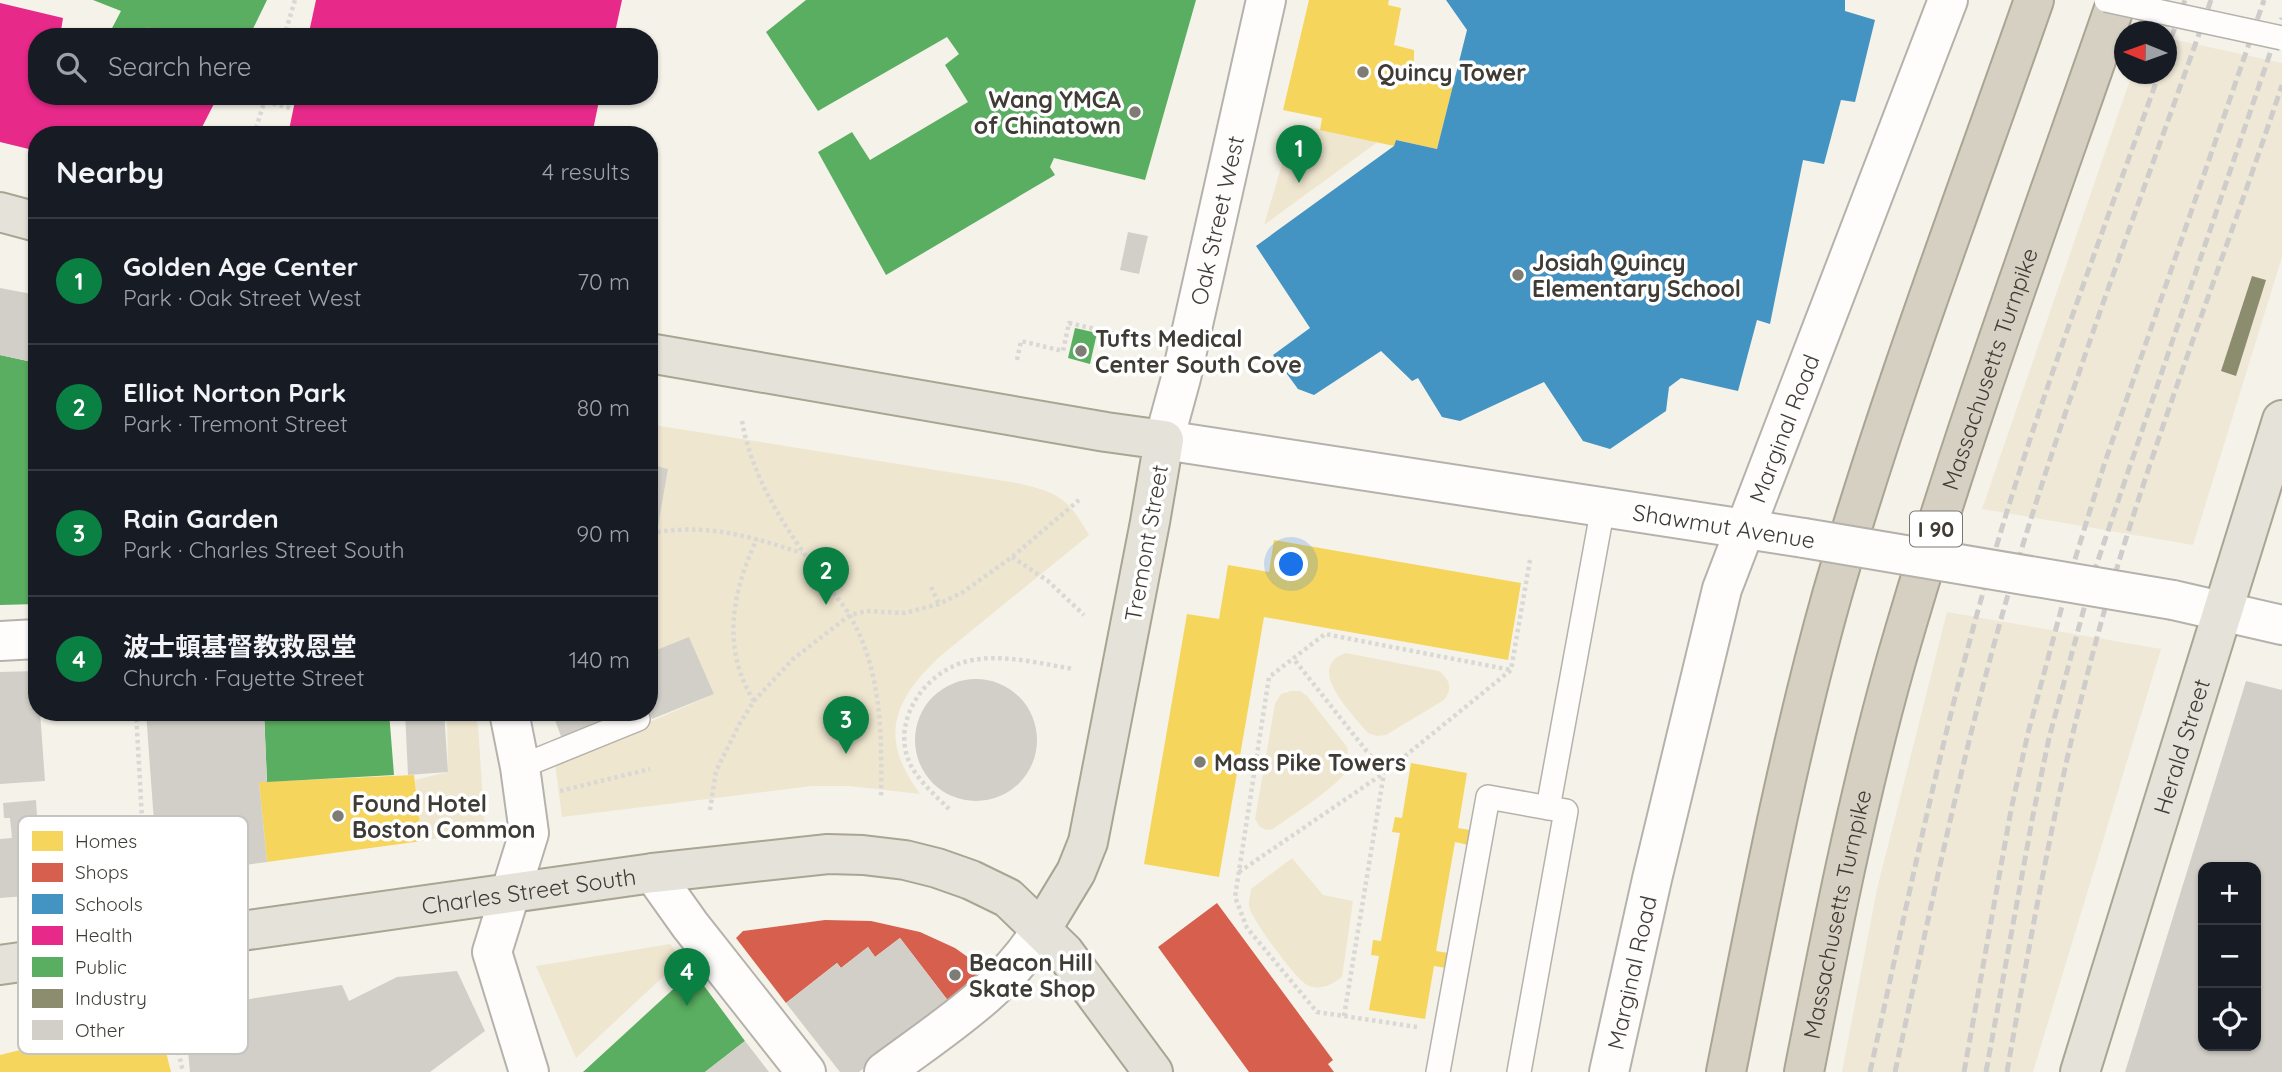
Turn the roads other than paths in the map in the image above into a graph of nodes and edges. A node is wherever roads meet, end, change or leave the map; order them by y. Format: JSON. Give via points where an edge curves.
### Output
{"nodes":[{"id":1,"x":1266,"y":0,"type":"edge"},
{"id":2,"x":1948,"y":0,"type":"edge"},
{"id":3,"x":2034,"y":0,"type":"edge"},
{"id":4,"x":2106,"y":0,"type":"edge"},
{"id":5,"x":2118,"y":0,"type":"edge"},
{"id":6,"x":2282,"y":38,"type":"edge"},
{"id":7,"x":0,"y":212,"type":"edge"},
{"id":8,"x":28,"y":220,"type":"edge"},
{"id":9,"x":658,"y":355,"type":"edge"},
{"id":10,"x":2282,"y":420,"type":"edge"},
{"id":11,"x":1164,"y":440,"type":"junction"},
{"id":12,"x":1603,"y":507,"type":"junction"},
{"id":13,"x":1746,"y":528,"type":"junction"},
{"id":14,"x":2222,"y":610,"type":"junction"},
{"id":15,"x":2282,"y":625,"type":"edge"},
{"id":16,"x":28,"y":639,"type":"edge"},
{"id":17,"x":0,"y":641,"type":"edge"},
{"id":18,"x":511,"y":721,"type":"edge"},
{"id":19,"x":633,"y":721,"type":"edge"},
{"id":20,"x":520,"y":767,"type":"junction"},
{"id":21,"x":1548,"y":808,"type":"junction"},
{"id":22,"x":653,"y":873,"type":"junction"},
{"id":23,"x":509,"y":893,"type":"junction"},
{"id":24,"x":1042,"y":928,"type":"junction"},
{"id":25,"x":248,"y":930,"type":"edge"},
{"id":26,"x":18,"y":962,"type":"edge"},
{"id":27,"x":0,"y":965,"type":"edge"},
{"id":28,"x":528,"y":1072,"type":"edge"},
{"id":29,"x":806,"y":1072,"type":"edge"},
{"id":30,"x":884,"y":1072,"type":"edge"},
{"id":31,"x":1153,"y":1072,"type":"edge"},
{"id":32,"x":1438,"y":1072,"type":"edge"},
{"id":33,"x":1519,"y":1072,"type":"edge"},
{"id":34,"x":1609,"y":1072,"type":"edge"},
{"id":35,"x":1726,"y":1072,"type":"edge"},
{"id":36,"x":1804,"y":1072,"type":"edge"},
{"id":37,"x":2080,"y":1072,"type":"edge"}],
"edges":[{"from":1,"to":11,"type":"main road","name":"Oak Street West"},
{"from":2,"to":13,"type":"main road","name":"Marginal Road"},
{"from":3,"to":35,"type":"highway","via":[[1892,404],[1836,583],[1783,791]]},
{"from":4,"to":6,"type":"lane","bridge":true},
{"from":5,"to":36,"type":"highway","name":"Massachusetts Turnpike","number":"I 90","via":[[1976,408],[1896,662],[1851,843]]},
{"from":7,"to":8,"type":"main road"},
{"from":9,"to":11,"type":"main road","name":"Tremont Street"},
{"from":10,"to":14,"type":"main road","name":"Herald Street"},
{"from":11,"to":12,"type":"main road","name":"Shawmut Avenue"},
{"from":11,"to":24,"type":"main road","name":"Tremont Street","via":[[1088,842],[1076,872]]},
{"from":12,"to":13,"type":"main road","name":"Shawmut Avenue"},
{"from":12,"to":21,"type":"lane"},
{"from":13,"to":14,"type":"main road","name":"Shawmut Avenue","bridge":true},
{"from":13,"to":34,"type":"main road","name":"Marginal Road","via":[[1722,589]]},
{"from":14,"to":15,"type":"main road","name":"Shawmut Avenue"},
{"from":14,"to":37,"type":"main road","name":"Herald Street"},
{"from":16,"to":17,"type":"main road"},
{"from":18,"to":20,"type":"main road"},
{"from":19,"to":20,"type":"lane"},
{"from":20,"to":23,"type":"main road","via":[[529,833]]},
{"from":21,"to":32,"type":"lane","via":[[1488,797]]},
{"from":21,"to":33,"type":"lane","via":[[1566,811]]},
{"from":22,"to":23,"type":"main road","name":"Charles Street South"},
{"from":22,"to":24,"type":"main road","name":"Charles Street South","via":[[828,854],[905,860],[987,887],[1008,898]]},
{"from":22,"to":29,"type":"main road"},
{"from":23,"to":25,"type":"main road","name":"Charles Street South"},
{"from":23,"to":28,"type":"main road","via":[[492,952]]},
{"from":24,"to":30,"type":"main road","via":[[1005,978]]},
{"from":24,"to":31,"type":"main road"},
{"from":26,"to":27,"type":"main road","name":"Charles Street South"}]}
